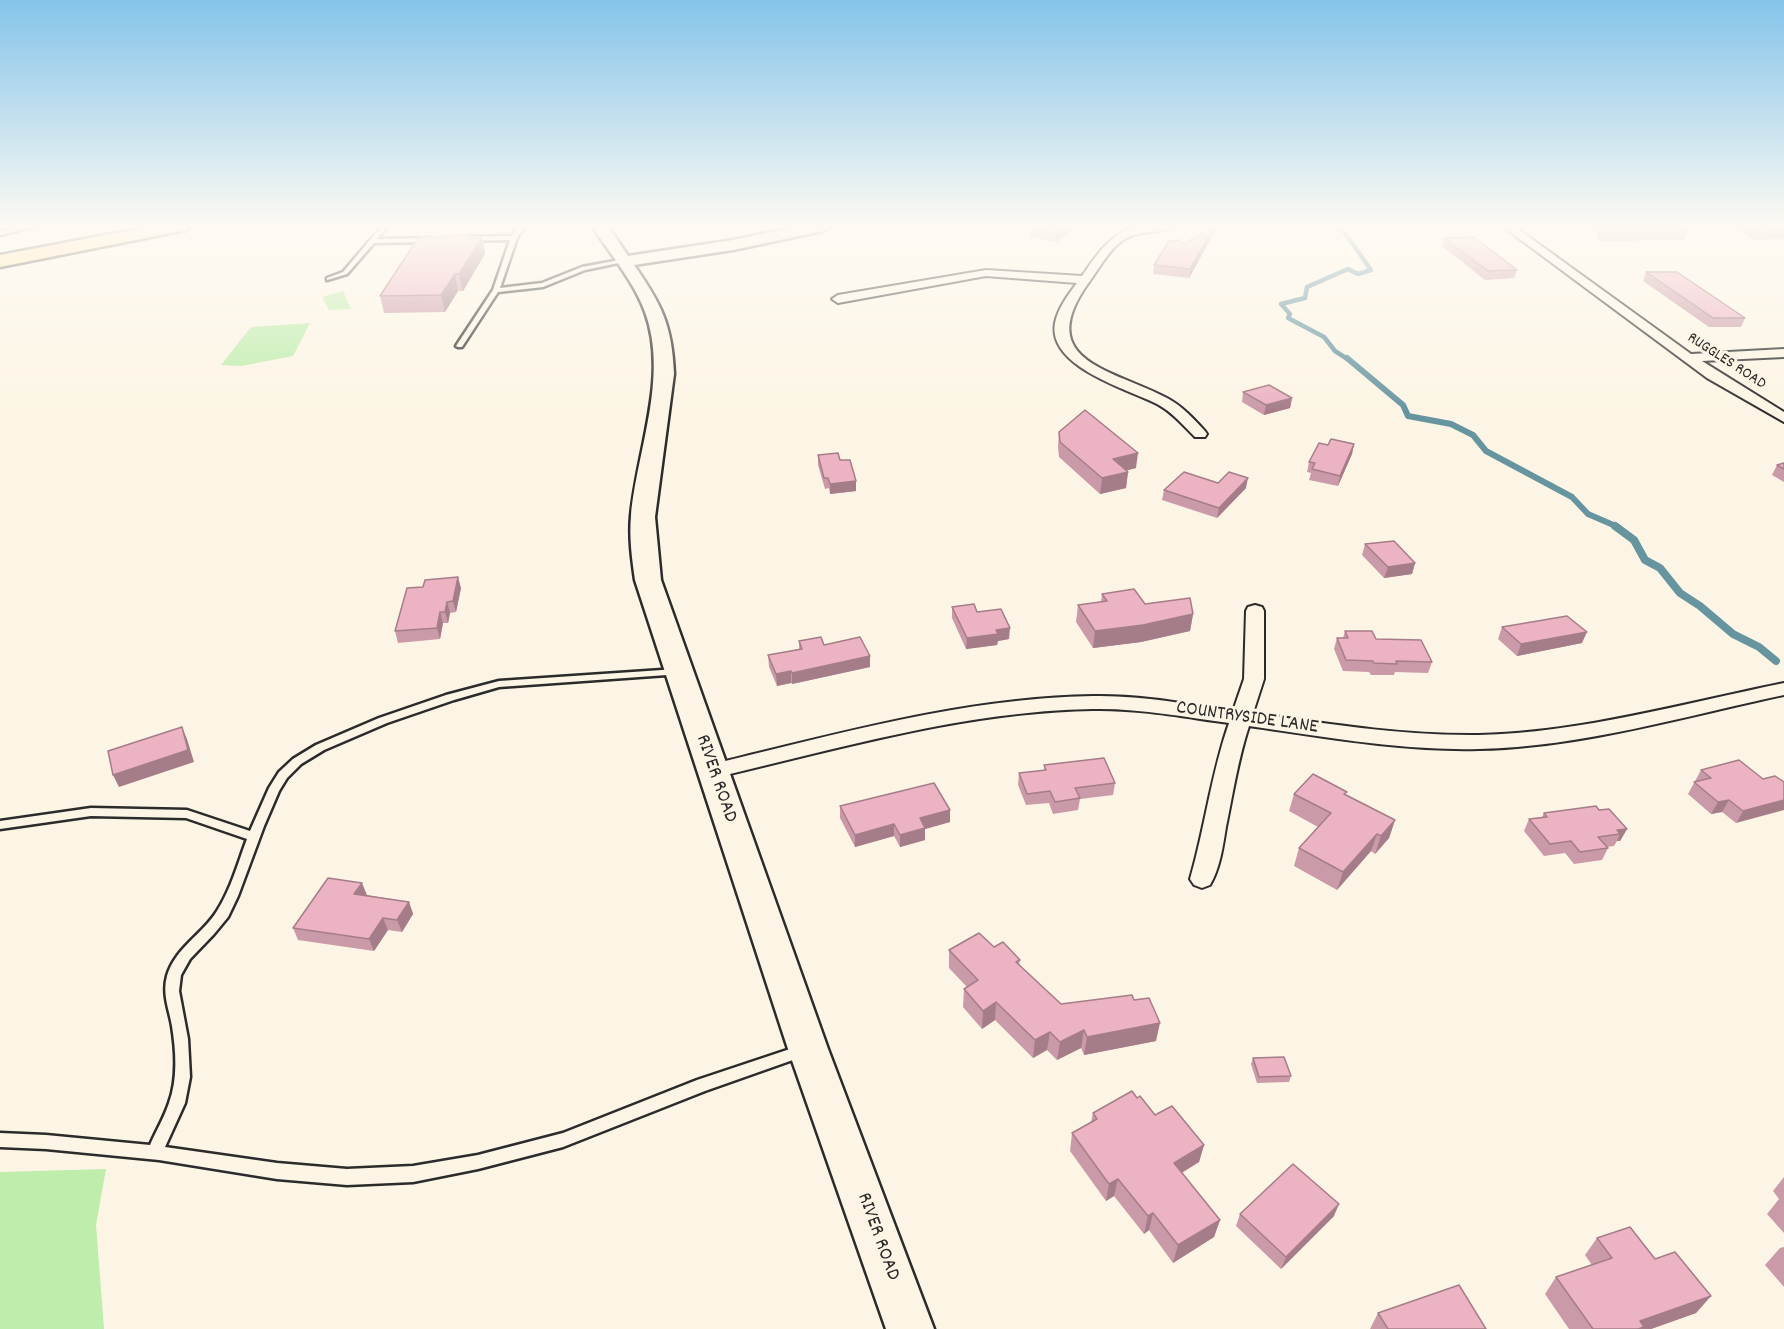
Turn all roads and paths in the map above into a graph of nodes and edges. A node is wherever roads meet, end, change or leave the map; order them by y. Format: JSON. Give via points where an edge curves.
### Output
{"nodes":[{"id":1,"x":515,"y":288,"type":"edge"},
{"id":2,"x":641,"y":288,"type":"edge"},
{"id":3,"x":901,"y":288,"type":"edge"},
{"id":4,"x":1080,"y":288,"type":"edge"},
{"id":5,"x":1592,"y":288,"type":"edge"},
{"id":6,"x":496,"y":290,"type":"joint"},
{"id":7,"x":838,"y":299,"type":"dead end"},
{"id":8,"x":460,"y":346,"type":"dead end"},
{"id":9,"x":1784,"y":352,"type":"edge"},
{"id":10,"x":1688,"y":358,"type":"junction"},
{"id":11,"x":1784,"y":418,"type":"edge"},
{"id":12,"x":1200,"y":434,"type":"dead end"},
{"id":13,"x":1255,"y":611,"type":"dead end"},
{"id":14,"x":678,"y":672,"type":"junction"},
{"id":15,"x":1784,"y":689,"type":"edge"},
{"id":16,"x":1242,"y":718,"type":"junction"},
{"id":17,"x":712,"y":771,"type":"junction"},
{"id":18,"x":0,"y":825,"type":"edge"},
{"id":19,"x":254,"y":837,"type":"junction"},
{"id":20,"x":1202,"y":879,"type":"dead end"},
{"id":21,"x":808,"y":1049,"type":"junction"},
{"id":22,"x":0,"y":1140,"type":"edge"},
{"id":23,"x":154,"y":1153,"type":"junction"},
{"id":24,"x":910,"y":1329,"type":"edge"}],
"edges":[{"from":1,"to":6,"type":"lane"},
{"from":2,"to":14,"type":"main road","name":"RIVER ROAD","via":[[657,315],[664,353],[644,517],[644,551],[648,580]]},
{"from":3,"to":7,"type":"street"},
{"from":4,"to":12,"type":"street","via":[[1062,319],[1065,344],[1090,367],[1162,401]]},
{"from":5,"to":10,"type":"street","name":"RUGGLES ROAD"},
{"from":6,"to":8,"type":"lane"},
{"from":9,"to":10,"type":"street"},
{"from":10,"to":11,"type":"street","name":"RUGGLES ROAD"},
{"from":13,"to":16,"type":"street","via":[[1254,680]]},
{"from":14,"to":17,"type":"main road","name":"RIVER ROAD"},
{"from":14,"to":19,"type":"lane","via":[[499,684],[409,711],[342,737],[284,773]]},
{"from":15,"to":16,"type":"street","name":"COUNTRYSIDE LANE","via":[[1574,733],[1481,742],[1351,734]]},
{"from":16,"to":17,"type":"street","name":"COUNTRYSIDE LANE","via":[[1146,705],[1033,705],[916,723]]},
{"from":16,"to":20,"type":"street","via":[[1230,751]]},
{"from":17,"to":21,"type":"main road","name":"RIVER ROAD"},
{"from":18,"to":19,"type":"lane","via":[[91,812],[187,814]]},
{"from":19,"to":23,"type":"lane","via":[[222,915],[180,964],[171,987],[183,1054],[178,1101]]},
{"from":21,"to":23,"type":"lane","via":[[702,1085],[563,1140],[413,1174],[347,1177],[277,1172]]},
{"from":21,"to":24,"type":"main road","name":"RIVER ROAD"},
{"from":22,"to":23,"type":"lane"}]}
